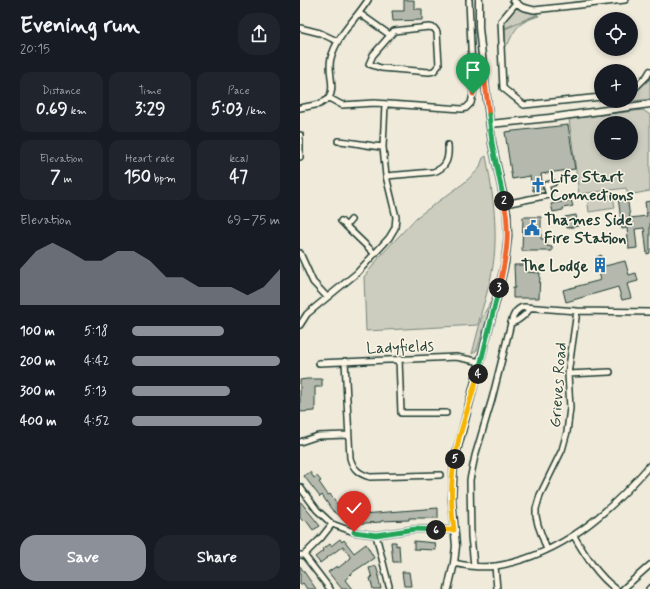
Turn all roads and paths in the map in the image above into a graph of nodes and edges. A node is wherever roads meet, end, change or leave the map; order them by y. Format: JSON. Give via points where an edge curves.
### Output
{"nodes":[{"id":1,"x":368,"y":0,"type":"edge"},
{"id":2,"x":469,"y":0,"type":"edge"},
{"id":3,"x":479,"y":0,"type":"edge"},
{"id":4,"x":625,"y":0,"type":"edge"},
{"id":5,"x":514,"y":2,"type":"edge"},
{"id":6,"x":359,"y":13,"type":"junction"},
{"id":7,"x":300,"y":28,"type":"edge"},
{"id":8,"x":390,"y":35,"type":"junction"},
{"id":9,"x":337,"y":41,"type":"junction"},
{"id":10,"x":483,"y":65,"type":"junction"},
{"id":11,"x":472,"y":66,"type":"junction"},
{"id":12,"x":650,"y":71,"type":"edge"},
{"id":13,"x":638,"y":85,"type":"edge"},
{"id":14,"x":329,"y":98,"type":"junction"},
{"id":15,"x":594,"y":98,"type":"edge"},
{"id":16,"x":386,"y":104,"type":"junction"},
{"id":17,"x":638,"y":104,"type":"edge"},
{"id":18,"x":650,"y":104,"type":"edge"},
{"id":19,"x":300,"y":108,"type":"edge"},
{"id":20,"x":600,"y":108,"type":"edge"},
{"id":21,"x":490,"y":124,"type":"junction"},
{"id":22,"x":300,"y":135,"type":"edge"},
{"id":23,"x":338,"y":141,"type":"dead end"},
{"id":24,"x":448,"y":145,"type":"dead end"},
{"id":25,"x":383,"y":147,"type":"junction"},
{"id":26,"x":300,"y":157,"type":"edge"},
{"id":27,"x":386,"y":176,"type":"junction"},
{"id":28,"x":553,"y":183,"type":"dead end"},
{"id":29,"x":505,"y":204,"type":"junction"},
{"id":30,"x":351,"y":220,"type":"dead end"},
{"id":31,"x":341,"y":221,"type":"dead end"},
{"id":32,"x":346,"y":226,"type":"junction"},
{"id":33,"x":300,"y":253,"type":"edge"},
{"id":34,"x":375,"y":254,"type":"junction"},
{"id":35,"x":327,"y":297,"type":"junction"},
{"id":36,"x":577,"y":311,"type":"junction"},
{"id":37,"x":650,"y":312,"type":"edge"},
{"id":38,"x":300,"y":324,"type":"edge"},
{"id":39,"x":399,"y":359,"type":"junction"},
{"id":40,"x":345,"y":361,"type":"junction"},
{"id":41,"x":481,"y":362,"type":"junction"},
{"id":42,"x":319,"y":363,"type":"dead end"},
{"id":43,"x":610,"y":372,"type":"dead end"},
{"id":44,"x":568,"y":374,"type":"junction"},
{"id":45,"x":446,"y":413,"type":"dead end"},
{"id":46,"x":348,"y":435,"type":"junction"},
{"id":47,"x":300,"y":442,"type":"edge"},
{"id":48,"x":650,"y":465,"type":"edge"},
{"id":49,"x":440,"y":475,"type":"dead end"},
{"id":50,"x":300,"y":487,"type":"edge"},
{"id":51,"x":332,"y":524,"type":"junction"},
{"id":52,"x":454,"y":530,"type":"junction"},
{"id":53,"x":376,"y":535,"type":"junction"},
{"id":54,"x":574,"y":536,"type":"junction"},
{"id":55,"x":547,"y":550,"type":"junction"},
{"id":56,"x":302,"y":555,"type":"edge"},
{"id":57,"x":454,"y":563,"type":"junction"},
{"id":58,"x":650,"y":565,"type":"edge"},
{"id":59,"x":474,"y":566,"type":"junction"},
{"id":60,"x":495,"y":566,"type":"junction"},
{"id":61,"x":389,"y":586,"type":"dead end"},
{"id":62,"x":330,"y":589,"type":"edge"},
{"id":63,"x":448,"y":589,"type":"edge"},
{"id":64,"x":496,"y":589,"type":"edge"},
{"id":65,"x":616,"y":589,"type":"edge"},
{"id":66,"x":623,"y":589,"type":"edge"}],
"edges":[{"from":1,"to":6,"type":"street"},
{"from":2,"to":11,"type":"street"},
{"from":3,"to":10,"type":"street"},
{"from":4,"to":5,"type":"street","via":[[534,10],[526,9]]},
{"from":5,"to":15,"type":"street","via":[[501,22],[502,88],[524,105]]},
{"from":6,"to":8,"type":"street"},
{"from":6,"to":9,"type":"street"},
{"from":7,"to":9,"type":"street"},
{"from":8,"to":8,"type":"street","via":[[396,30],[434,28],[437,32],[439,66],[432,72],[380,68],[370,64],[371,56]]},
{"from":9,"to":14,"type":"street","via":[[330,61],[332,90]]},
{"from":10,"to":11,"type":"street"},
{"from":10,"to":21,"type":"street"},
{"from":11,"to":16,"type":"street","via":[[472,100],[464,109]]},
{"from":12,"to":13,"type":"street"},
{"from":14,"to":16,"type":"street","via":[[342,104]]},
{"from":14,"to":19,"type":"street","via":[[320,104]]},
{"from":16,"to":25,"type":"street"},
{"from":17,"to":18,"type":"street"},
{"from":20,"to":21,"type":"street"},
{"from":21,"to":29,"type":"street"},
{"from":22,"to":26,"type":"street"},
{"from":23,"to":25,"type":"street"},
{"from":24,"to":27,"type":"street","via":[[447,162],[439,170]]},
{"from":25,"to":27,"type":"street"},
{"from":27,"to":34,"type":"street","via":[[396,217],[395,228]]},
{"from":28,"to":29,"type":"street","via":[[546,185],[548,195]]},
{"from":29,"to":41,"type":"street","via":[[508,225],[505,263]]},
{"from":30,"to":32,"type":"street"},
{"from":31,"to":32,"type":"street"},
{"from":32,"to":34,"type":"street"},
{"from":33,"to":35,"type":"street","via":[[313,282]]},
{"from":34,"to":35,"type":"street","via":[[357,273]]},
{"from":35,"to":38,"type":"street"},
{"from":36,"to":37,"type":"street"},
{"from":36,"to":44,"type":"street","name":"Grieves Road"},
{"from":36,"to":59,"type":"street","via":[[530,308],[511,323],[492,399],[474,456],[470,480]]},
{"from":39,"to":40,"type":"street","name":"Ladyfields"},
{"from":39,"to":41,"type":"street","name":"Ladyfields","via":[[456,357]]},
{"from":39,"to":45,"type":"street","via":[[401,413]]},
{"from":40,"to":42,"type":"street","name":"Ladyfields"},
{"from":40,"to":46,"type":"street"},
{"from":41,"to":52,"type":"street","via":[[454,462]]},
{"from":43,"to":44,"type":"street"},
{"from":44,"to":55,"type":"street","name":"Grieves Road","via":[[570,412],[566,439],[559,459],[539,496],[536,509],[538,525]]},
{"from":46,"to":47,"type":"street","via":[[318,436]]},
{"from":46,"to":49,"type":"street","via":[[351,463],[362,475],[378,478]]},
{"from":48,"to":54,"type":"street","via":[[608,510]]},
{"from":50,"to":51,"type":"street","via":[[317,510]]},
{"from":51,"to":53,"type":"street","via":[[354,532]]},
{"from":51,"to":56,"type":"street"},
{"from":52,"to":53,"type":"street","via":[[415,529]]},
{"from":52,"to":57,"type":"street"},
{"from":53,"to":61,"type":"street"},
{"from":54,"to":55,"type":"street"},
{"from":54,"to":65,"type":"street","via":[[601,575]]},
{"from":55,"to":60,"type":"street","via":[[528,558]]},
{"from":56,"to":62,"type":"street"},
{"from":57,"to":59,"type":"street"},
{"from":57,"to":63,"type":"street"},
{"from":58,"to":66,"type":"street"},
{"from":59,"to":60,"type":"street"},
{"from":60,"to":64,"type":"street"}]}
